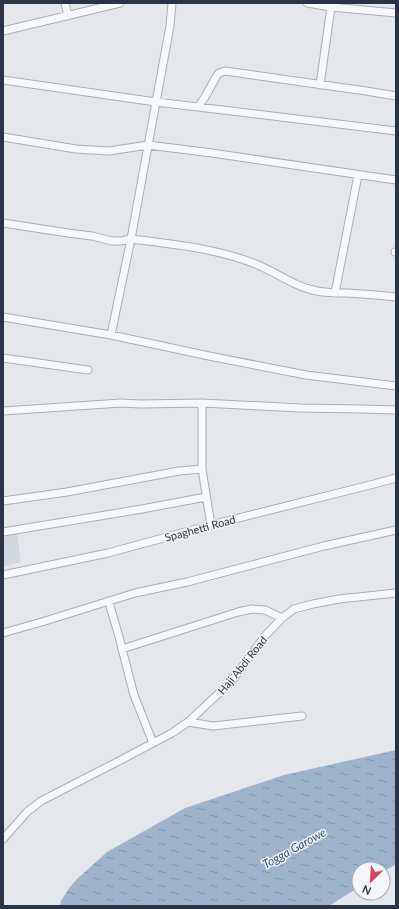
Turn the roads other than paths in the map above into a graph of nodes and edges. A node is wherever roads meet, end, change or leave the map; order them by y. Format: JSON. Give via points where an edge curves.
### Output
{"nodes":[{"id":1,"x":65,"y":3,"type":"edge"},
{"id":2,"x":119,"y":3,"type":"edge"},
{"id":3,"x":172,"y":3,"type":"edge"},
{"id":4,"x":307,"y":3,"type":"edge"},
{"id":5,"x":356,"y":6,"type":"edge"},
{"id":6,"x":331,"y":7,"type":"junction"},
{"id":7,"x":396,"y":13,"type":"edge"},
{"id":8,"x":68,"y":16,"type":"junction"},
{"id":9,"x":3,"y":31,"type":"edge"},
{"id":10,"x":3,"y":80,"type":"edge"},
{"id":11,"x":320,"y":85,"type":"junction"},
{"id":12,"x":396,"y":96,"type":"edge"},
{"id":13,"x":156,"y":102,"type":"junction"},
{"id":14,"x":198,"y":107,"type":"junction"},
{"id":15,"x":396,"y":131,"type":"edge"},
{"id":16,"x":3,"y":137,"type":"edge"},
{"id":17,"x":148,"y":145,"type":"junction"},
{"id":18,"x":358,"y":175,"type":"junction"},
{"id":19,"x":396,"y":180,"type":"edge"},
{"id":20,"x":3,"y":223,"type":"edge"},
{"id":21,"x":130,"y":239,"type":"junction"},
{"id":22,"x":335,"y":293,"type":"junction"},
{"id":23,"x":396,"y":297,"type":"edge"},
{"id":24,"x":3,"y":317,"type":"edge"},
{"id":25,"x":111,"y":335,"type":"junction"},
{"id":26,"x":3,"y":358,"type":"edge"},
{"id":27,"x":88,"y":370,"type":"dead end"},
{"id":28,"x":396,"y":386,"type":"edge"},
{"id":29,"x":202,"y":403,"type":"junction"},
{"id":30,"x":396,"y":410,"type":"edge"},
{"id":31,"x":3,"y":411,"type":"edge"},
{"id":32,"x":202,"y":469,"type":"junction"},
{"id":33,"x":396,"y":478,"type":"edge"},
{"id":34,"x":206,"y":497,"type":"junction"},
{"id":35,"x":3,"y":501,"type":"edge"},
{"id":36,"x":211,"y":525,"type":"junction"},
{"id":37,"x":396,"y":530,"type":"edge"},
{"id":38,"x":3,"y":532,"type":"edge"},
{"id":39,"x":3,"y":575,"type":"edge"},
{"id":40,"x":396,"y":593,"type":"edge"},
{"id":41,"x":110,"y":601,"type":"junction"},
{"id":42,"x":282,"y":618,"type":"junction"},
{"id":43,"x":3,"y":633,"type":"edge"},
{"id":44,"x":122,"y":648,"type":"junction"},
{"id":45,"x":302,"y":716,"type":"dead end"},
{"id":46,"x":188,"y":722,"type":"junction"},
{"id":47,"x":153,"y":743,"type":"junction"},
{"id":48,"x":3,"y":839,"type":"edge"}],
"edges":[{"from":1,"to":8,"type":"street"},
{"from":2,"to":8,"type":"street"},
{"from":3,"to":13,"type":"street"},
{"from":4,"to":6,"type":"street"},
{"from":5,"to":6,"type":"street"},
{"from":5,"to":7,"type":"street"},
{"from":6,"to":11,"type":"street"},
{"from":8,"to":9,"type":"street"},
{"from":10,"to":13,"type":"street"},
{"from":11,"to":12,"type":"street"},
{"from":11,"to":14,"type":"street","via":[[225,71],[216,77]]},
{"from":13,"to":14,"type":"street"},
{"from":13,"to":17,"type":"street"},
{"from":14,"to":15,"type":"street"},
{"from":16,"to":17,"type":"street","via":[[91,150]]},
{"from":17,"to":18,"type":"street"},
{"from":17,"to":21,"type":"street"},
{"from":18,"to":19,"type":"street"},
{"from":18,"to":22,"type":"street"},
{"from":20,"to":21,"type":"street","via":[[112,241]]},
{"from":21,"to":22,"type":"street","via":[[234,256],[266,268],[299,286]]},
{"from":21,"to":25,"type":"street"},
{"from":22,"to":23,"type":"street"},
{"from":24,"to":25,"type":"street"},
{"from":25,"to":28,"type":"street","via":[[306,375]]},
{"from":26,"to":27,"type":"street"},
{"from":29,"to":30,"type":"street"},
{"from":29,"to":31,"type":"street","via":[[121,403]]},
{"from":29,"to":32,"type":"street"},
{"from":32,"to":34,"type":"street"},
{"from":32,"to":35,"type":"street"},
{"from":33,"to":36,"type":"street","name":"Spaghetti Road"},
{"from":34,"to":36,"type":"street"},
{"from":34,"to":38,"type":"street"},
{"from":36,"to":39,"type":"street","name":"Spaghetti Road","via":[[108,553]]},
{"from":37,"to":41,"type":"street"},
{"from":40,"to":42,"type":"street","name":"Haji Abdi Road","via":[[313,604],[294,609]]},
{"from":41,"to":43,"type":"street"},
{"from":41,"to":44,"type":"street"},
{"from":42,"to":44,"type":"street","via":[[265,610],[252,609]]},
{"from":42,"to":46,"type":"street","name":"Haji Abdi Road","via":[[265,636],[231,682]]},
{"from":44,"to":47,"type":"street","via":[[134,695]]},
{"from":45,"to":46,"type":"street","via":[[213,726]]},
{"from":46,"to":47,"type":"street","name":"Haji Abdi Road"},
{"from":47,"to":48,"type":"street","name":"Haji Abdi Road","via":[[41,801],[27,812]]}]}
